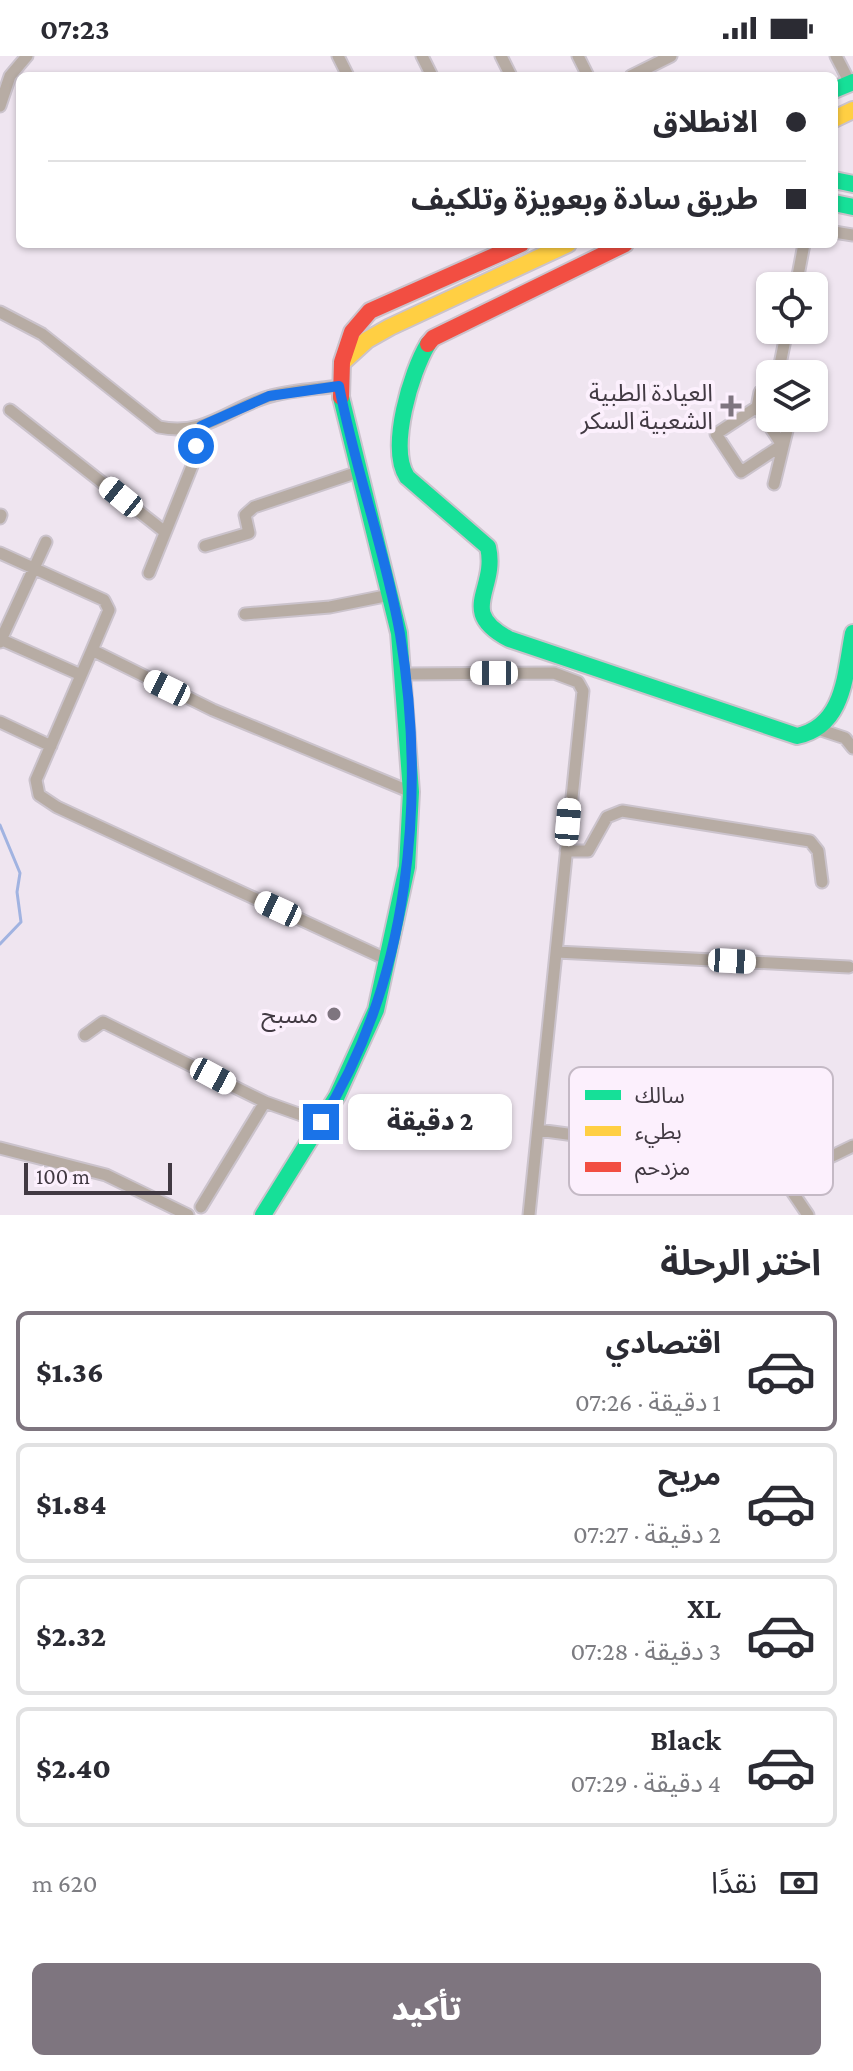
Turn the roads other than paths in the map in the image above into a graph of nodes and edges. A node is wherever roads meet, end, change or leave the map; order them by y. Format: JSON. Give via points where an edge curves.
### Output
{"nodes":[{"id":1,"x":27,"y":56,"type":"edge"},
{"id":2,"x":836,"y":56,"type":"edge"},
{"id":3,"x":663,"y":58,"type":"edge"},
{"id":4,"x":638,"y":72,"type":"edge"},
{"id":5,"x":852,"y":82,"type":"edge"},
{"id":6,"x":2,"y":87,"type":"edge"},
{"id":7,"x":0,"y":106,"type":"edge"},
{"id":8,"x":509,"y":248,"type":"edge"},
{"id":9,"x":560,"y":248,"type":"edge"},
{"id":10,"x":617,"y":248,"type":"edge"},
{"id":11,"x":803,"y":248,"type":"edge"},
{"id":12,"x":799,"y":272,"type":"edge"},
{"id":13,"x":405,"y":295,"type":"junction"},
{"id":14,"x":3,"y":313,"type":"edge"},
{"id":15,"x":411,"y":318,"type":"junction"},
{"id":16,"x":342,"y":362,"type":"junction"},
{"id":17,"x":339,"y":386,"type":"junction"},
{"id":18,"x":756,"y":408,"type":"edge"},
{"id":19,"x":10,"y":410,"type":"dead end"},
{"id":20,"x":201,"y":426,"type":"junction"},
{"id":21,"x":773,"y":432,"type":"edge"},
{"id":22,"x":786,"y":432,"type":"edge"},
{"id":23,"x":782,"y":445,"type":"junction"},
{"id":24,"x":358,"y":472,"type":"junction"},
{"id":25,"x":774,"y":484,"type":"dead end"},
{"id":26,"x":165,"y":532,"type":"junction"},
{"id":27,"x":46,"y":542,"type":"dead end"},
{"id":28,"x":205,"y":546,"type":"dead end"},
{"id":29,"x":0,"y":553,"type":"edge"},
{"id":30,"x":33,"y":568,"type":"junction"},
{"id":31,"x":149,"y":573,"type":"dead end"},
{"id":32,"x":390,"y":595,"type":"junction"},
{"id":33,"x":245,"y":614,"type":"dead end"},
{"id":34,"x":853,"y":633,"type":"edge"},
{"id":35,"x":0,"y":640,"type":"edge"},
{"id":36,"x":92,"y":650,"type":"junction"},
{"id":37,"x":404,"y":674,"type":"junction"},
{"id":38,"x":81,"y":675,"type":"junction"},
{"id":39,"x":0,"y":722,"type":"edge"},
{"id":40,"x":821,"y":730,"type":"junction"},
{"id":41,"x":51,"y":746,"type":"junction"},
{"id":42,"x":853,"y":748,"type":"edge"},
{"id":43,"x":411,"y":792,"type":"junction"},
{"id":44,"x":566,"y":851,"type":"junction"},
{"id":45,"x":822,"y":882,"type":"dead end"},
{"id":46,"x":557,"y":952,"type":"junction"},
{"id":47,"x":388,"y":960,"type":"junction"},
{"id":48,"x":849,"y":967,"type":"dead end"},
{"id":49,"x":85,"y":1035,"type":"dead end"},
{"id":50,"x":265,"y":1102,"type":"junction"},
{"id":51,"x":321,"y":1122,"type":"junction"},
{"id":52,"x":538,"y":1130,"type":"junction"},
{"id":53,"x":569,"y":1134,"type":"edge"},
{"id":54,"x":853,"y":1146,"type":"edge"},
{"id":55,"x":0,"y":1148,"type":"edge"},
{"id":56,"x":833,"y":1156,"type":"edge"},
{"id":57,"x":794,"y":1195,"type":"edge"},
{"id":58,"x":201,"y":1207,"type":"dead end"},
{"id":59,"x":265,"y":1214,"type":"edge"},
{"id":60,"x":188,"y":1215,"type":"edge"},
{"id":61,"x":529,"y":1215,"type":"edge"},
{"id":62,"x":808,"y":1215,"type":"edge"}],
"edges":[{"from":1,"to":6,"type":"street"},
{"from":2,"to":5,"type":"street"},
{"from":3,"to":4,"type":"street"},
{"from":6,"to":7,"type":"street"},
{"from":8,"to":13,"type":"main road"},
{"from":9,"to":15,"type":"main road"},
{"from":10,"to":40,"type":"main road","via":[[428,342],[400,446],[403,471],[488,547],[491,561],[479,607],[499,635],[785,734],[806,736]]},
{"from":11,"to":12,"type":"street"},
{"from":13,"to":15,"type":"main road","via":[[400,311]]},
{"from":13,"to":16,"type":"main road","via":[[363,316]]},
{"from":14,"to":20,"type":"street","via":[[42,334],[159,427],[181,432]]},
{"from":15,"to":16,"type":"main road","via":[[367,340]]},
{"from":16,"to":17,"type":"main road"},
{"from":17,"to":20,"type":"street","via":[[269,396]]},
{"from":17,"to":24,"type":"main road"},
{"from":18,"to":23,"type":"street","via":[[716,434],[741,472]]},
{"from":19,"to":26,"type":"street"},
{"from":20,"to":26,"type":"street","via":[[192,466]]},
{"from":21,"to":23,"type":"street"},
{"from":22,"to":23,"type":"street"},
{"from":23,"to":25,"type":"street"},
{"from":24,"to":28,"type":"street","via":[[254,507],[245,515],[249,533]]},
{"from":24,"to":32,"type":"main road"},
{"from":26,"to":31,"type":"street"},
{"from":27,"to":30,"type":"street"},
{"from":29,"to":30,"type":"street"},
{"from":30,"to":35,"type":"street"},
{"from":30,"to":36,"type":"street","via":[[109,606]]},
{"from":32,"to":33,"type":"street","via":[[330,607]]},
{"from":32,"to":37,"type":"main road"},
{"from":34,"to":40,"type":"main road","via":[[837,706]]},
{"from":35,"to":38,"type":"street"},
{"from":36,"to":38,"type":"street"},
{"from":36,"to":43,"type":"street","via":[[213,710]]},
{"from":37,"to":43,"type":"main road"},
{"from":37,"to":44,"type":"street","via":[[554,673],[578,682],[583,691]]},
{"from":38,"to":41,"type":"street"},
{"from":39,"to":41,"type":"street"},
{"from":40,"to":42,"type":"street","via":[[845,738]]},
{"from":41,"to":47,"type":"street","via":[[36,780],[39,795],[57,807]]},
{"from":43,"to":47,"type":"main road","via":[[407,867]]},
{"from":44,"to":45,"type":"street","via":[[588,851],[607,817],[622,811],[810,841],[818,851]]},
{"from":44,"to":46,"type":"street"},
{"from":46,"to":48,"type":"street"},
{"from":46,"to":52,"type":"street"},
{"from":47,"to":51,"type":"main road","via":[[376,1010]]},
{"from":49,"to":50,"type":"street","via":[[103,1022],[113,1025]]},
{"from":50,"to":51,"type":"street"},
{"from":50,"to":58,"type":"street"},
{"from":51,"to":59,"type":"main road"},
{"from":52,"to":53,"type":"street"},
{"from":52,"to":61,"type":"street"},
{"from":54,"to":56,"type":"street"},
{"from":55,"to":60,"type":"street","via":[[106,1175]]},
{"from":57,"to":62,"type":"street"}]}
